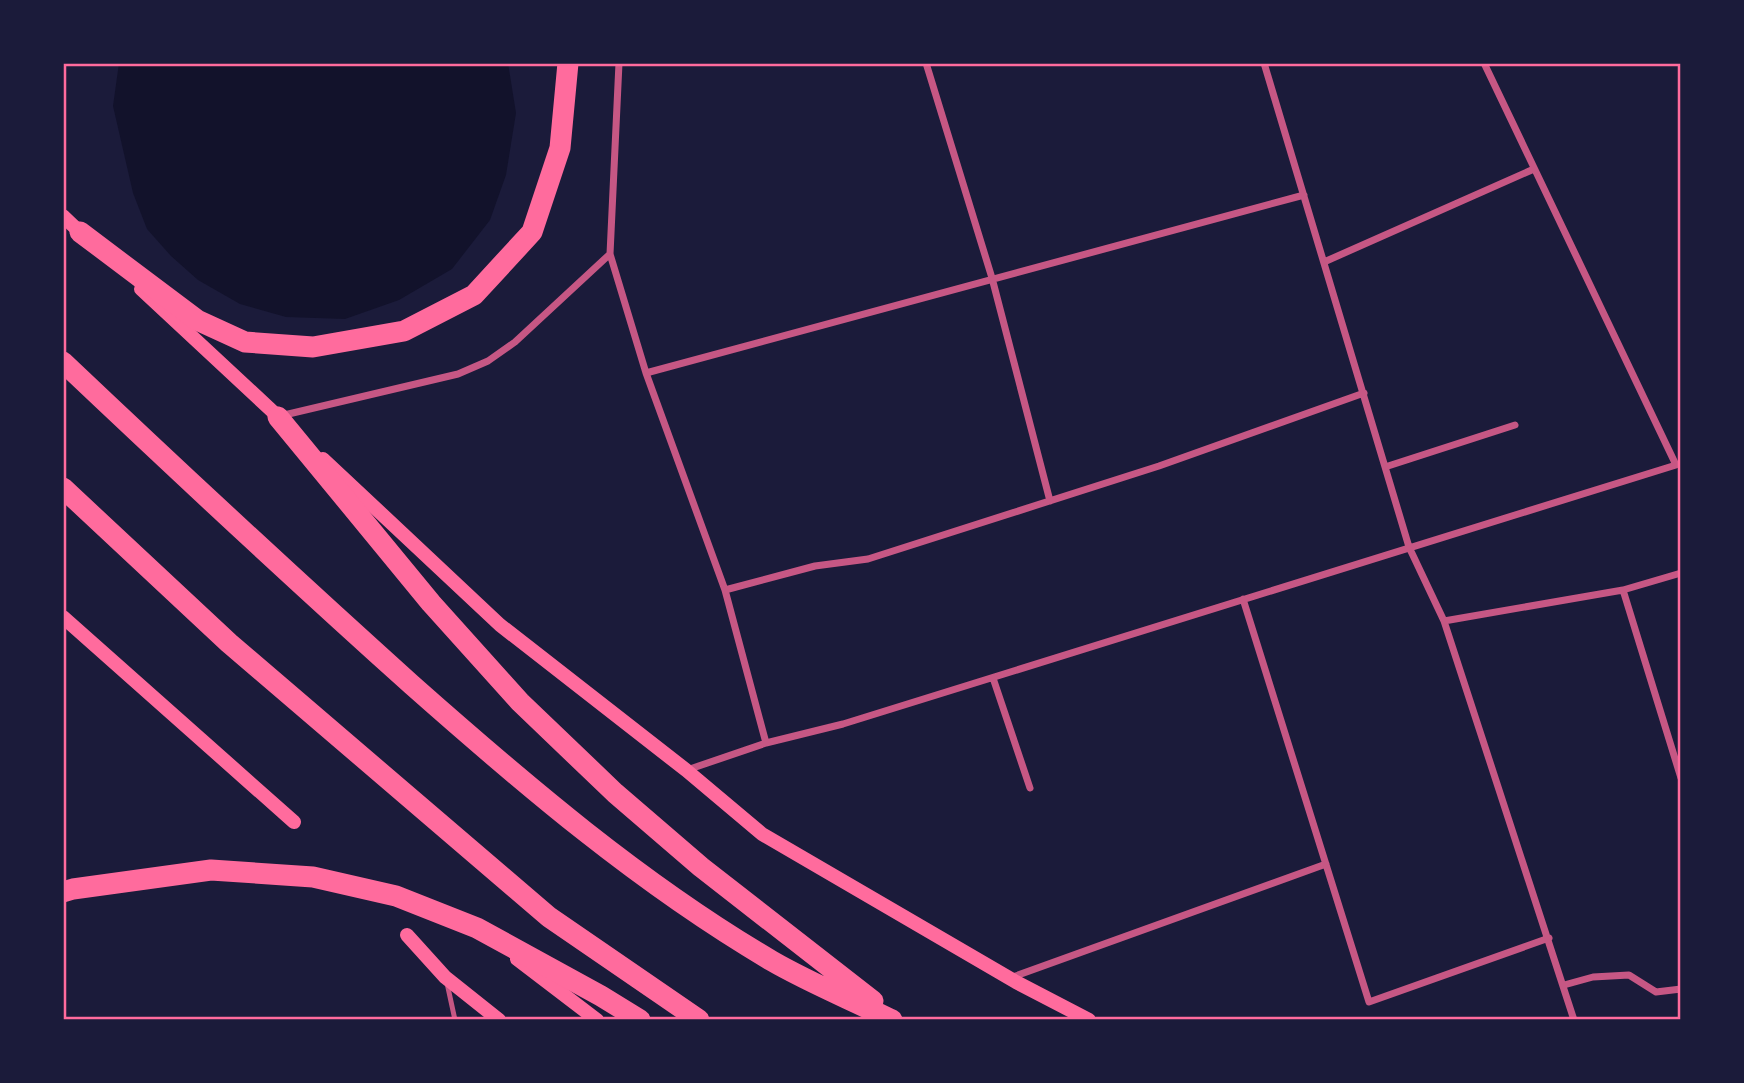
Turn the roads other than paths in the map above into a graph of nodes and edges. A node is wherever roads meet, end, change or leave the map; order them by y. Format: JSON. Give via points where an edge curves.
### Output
{"nodes":[{"id":1,"x":568,"y":63,"type":"edge"},
{"id":2,"x":619,"y":63,"type":"edge"},
{"id":3,"x":926,"y":63,"type":"edge"},
{"id":4,"x":1264,"y":63,"type":"edge"},
{"id":5,"x":1484,"y":63,"type":"edge"},
{"id":6,"x":1534,"y":169,"type":"junction"},
{"id":7,"x":1304,"y":195,"type":"junction"},
{"id":8,"x":63,"y":216,"type":"edge"},
{"id":9,"x":80,"y":232,"type":"junction"},
{"id":10,"x":610,"y":254,"type":"junction"},
{"id":11,"x":1324,"y":262,"type":"junction"},
{"id":12,"x":992,"y":278,"type":"junction"},
{"id":13,"x":63,"y":362,"type":"edge"},
{"id":14,"x":646,"y":373,"type":"junction"},
{"id":15,"x":1364,"y":393,"type":"junction"},
{"id":16,"x":278,"y":416,"type":"junction"},
{"id":17,"x":1515,"y":425,"type":"dead end"},
{"id":18,"x":1385,"y":467,"type":"junction"},
{"id":19,"x":63,"y":488,"type":"edge"},
{"id":20,"x":1050,"y":501,"type":"junction"},
{"id":21,"x":1409,"y":547,"type":"junction"},
{"id":22,"x":1681,"y":573,"type":"edge"},
{"id":23,"x":725,"y":590,"type":"junction"},
{"id":24,"x":1623,"y":590,"type":"junction"},
{"id":25,"x":1243,"y":599,"type":"junction"},
{"id":26,"x":63,"y":617,"type":"edge"},
{"id":27,"x":1444,"y":621,"type":"junction"},
{"id":28,"x":993,"y":678,"type":"junction"},
{"id":29,"x":766,"y":743,"type":"junction"},
{"id":30,"x":686,"y":770,"type":"junction"},
{"id":31,"x":1681,"y":778,"type":"edge"},
{"id":32,"x":1030,"y":788,"type":"dead end"},
{"id":33,"x":294,"y":822,"type":"dead end"},
{"id":34,"x":1326,"y":864,"type":"junction"},
{"id":35,"x":63,"y":892,"type":"edge"},
{"id":36,"x":477,"y":929,"type":"junction"},
{"id":37,"x":407,"y":935,"type":"dead end"},
{"id":38,"x":1549,"y":938,"type":"junction"},
{"id":39,"x":445,"y":977,"type":"junction"},
{"id":40,"x":1010,"y":978,"type":"junction"},
{"id":41,"x":1564,"y":985,"type":"junction"},
{"id":42,"x":1681,"y":989,"type":"edge"},
{"id":43,"x":455,"y":1020,"type":"edge"},
{"id":44,"x":499,"y":1020,"type":"edge"},
{"id":45,"x":597,"y":1020,"type":"edge"},
{"id":46,"x":640,"y":1020,"type":"edge"},
{"id":47,"x":699,"y":1020,"type":"edge"},
{"id":48,"x":894,"y":1020,"type":"edge"},
{"id":49,"x":1088,"y":1020,"type":"edge"},
{"id":50,"x":1574,"y":1020,"type":"edge"}],
"edges":[{"from":1,"to":9,"type":"highway","via":[[560,148],[532,232],[474,295],[404,331],[313,347],[246,342],[197,320]]},
{"from":2,"to":10,"type":"street"},
{"from":3,"to":12,"type":"street"},
{"from":4,"to":7,"type":"street"},
{"from":5,"to":6,"type":"street"},
{"from":6,"to":11,"type":"street"},
{"from":6,"to":21,"type":"street","via":[[1676,465]]},
{"from":7,"to":11,"type":"street"},
{"from":7,"to":12,"type":"street"},
{"from":8,"to":9,"type":"main road"},
{"from":9,"to":16,"type":"main road"},
{"from":10,"to":14,"type":"street"},
{"from":10,"to":16,"type":"street","via":[[515,342],[488,361],[458,374]]},
{"from":11,"to":15,"type":"street"},
{"from":12,"to":14,"type":"street"},
{"from":12,"to":20,"type":"street"},
{"from":13,"to":48,"type":"highway","via":[[284,571],[597,843],[773,961]]},
{"from":14,"to":23,"type":"street"},
{"from":15,"to":18,"type":"street"},
{"from":15,"to":20,"type":"street"},
{"from":16,"to":30,"type":"main road","via":[[500,625]]},
{"from":16,"to":48,"type":"highway","via":[[431,603],[520,702],[701,867]]},
{"from":17,"to":18,"type":"street"},
{"from":18,"to":21,"type":"street"},
{"from":19,"to":47,"type":"highway","via":[[229,643],[549,917]]},
{"from":20,"to":23,"type":"street","via":[[868,559],[815,566]]},
{"from":21,"to":25,"type":"street"},
{"from":21,"to":27,"type":"street"},
{"from":22,"to":24,"type":"street"},
{"from":23,"to":29,"type":"street"},
{"from":24,"to":27,"type":"street"},
{"from":24,"to":31,"type":"street"},
{"from":25,"to":28,"type":"street"},
{"from":25,"to":34,"type":"street"},
{"from":26,"to":33,"type":"main road"},
{"from":27,"to":38,"type":"street"},
{"from":28,"to":29,"type":"street"},
{"from":28,"to":32,"type":"street"},
{"from":29,"to":30,"type":"street"},
{"from":30,"to":40,"type":"main road","via":[[762,834]]},
{"from":34,"to":38,"type":"street","via":[[1369,1002]]},
{"from":34,"to":40,"type":"street"},
{"from":35,"to":36,"type":"highway","via":[[211,870],[313,877],[396,896]]},
{"from":36,"to":45,"type":"main road"},
{"from":36,"to":46,"type":"highway"},
{"from":37,"to":39,"type":"main road"},
{"from":38,"to":41,"type":"street"},
{"from":39,"to":43,"type":"lane"},
{"from":39,"to":44,"type":"main road"},
{"from":40,"to":49,"type":"main road"},
{"from":41,"to":42,"type":"street","via":[[1629,975],[1656,992]]},
{"from":41,"to":50,"type":"street"}]}
